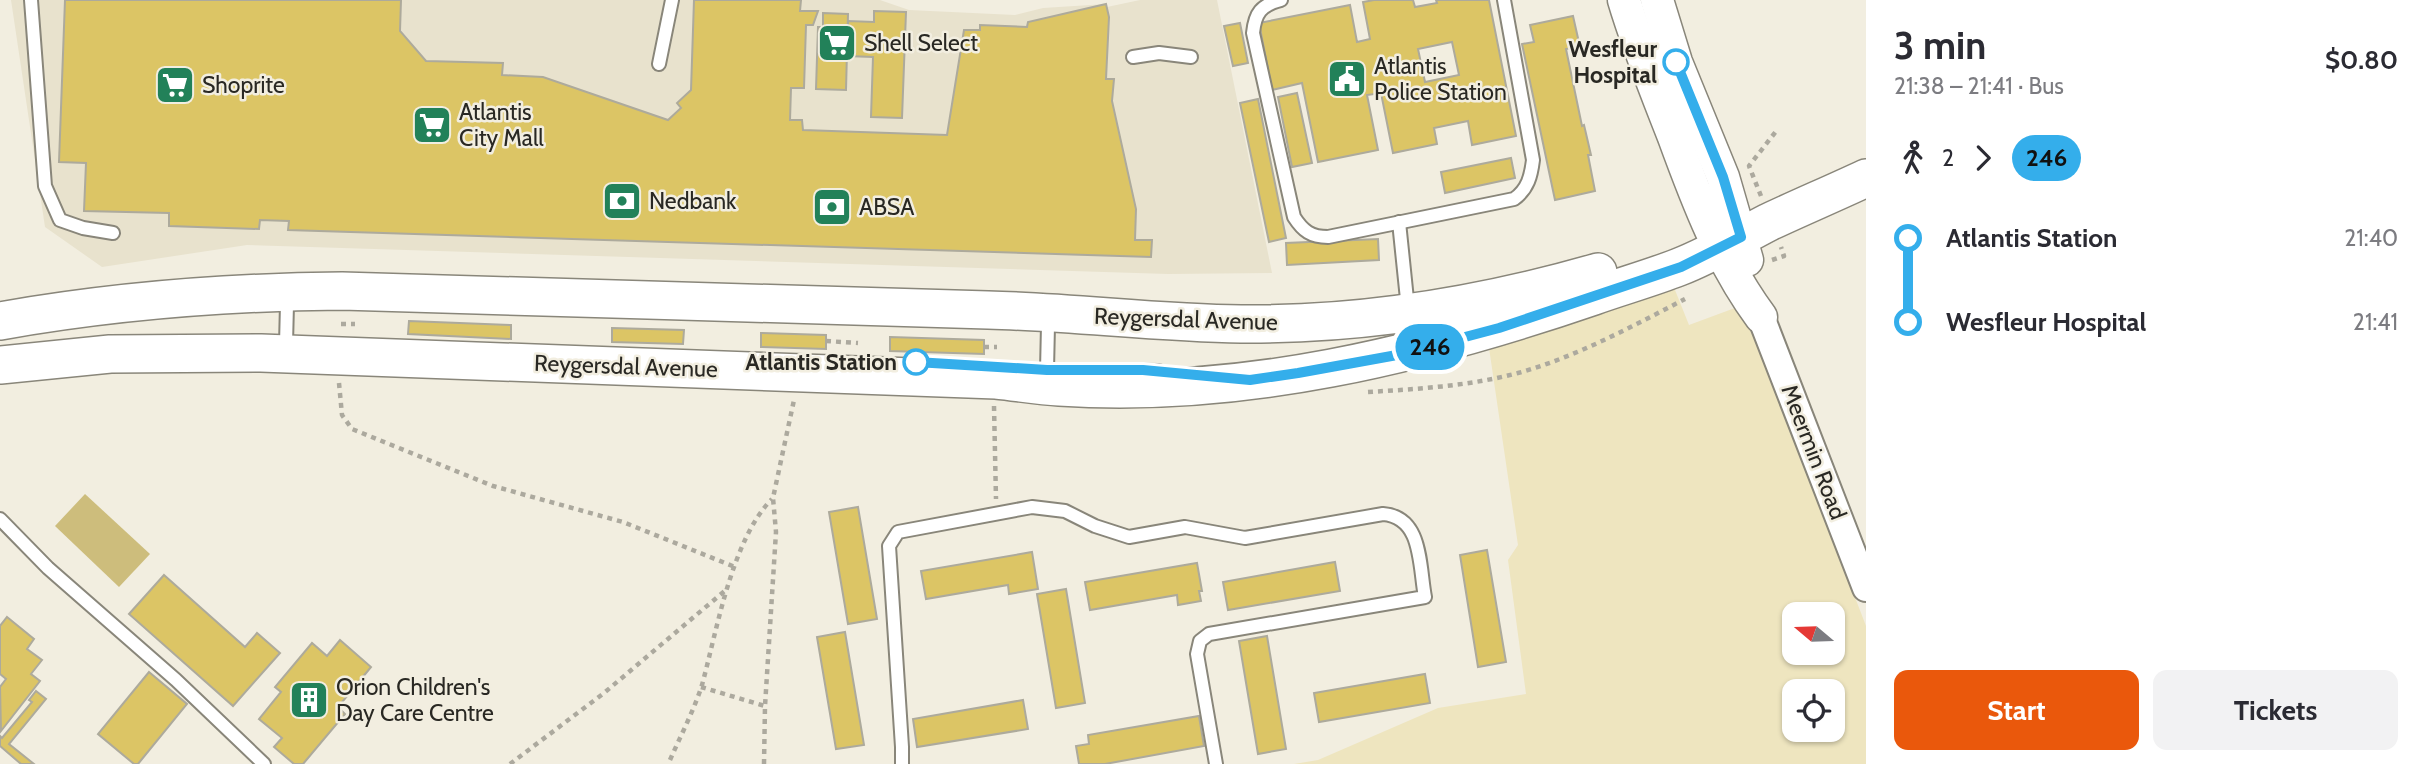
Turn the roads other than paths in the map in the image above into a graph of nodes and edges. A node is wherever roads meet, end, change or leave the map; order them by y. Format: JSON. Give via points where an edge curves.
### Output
{"nodes":[{"id":1,"x":31,"y":0,"type":"edge"},
{"id":2,"x":672,"y":0,"type":"edge"},
{"id":3,"x":1281,"y":0,"type":"edge"},
{"id":4,"x":1504,"y":0,"type":"edge"},
{"id":5,"x":1624,"y":0,"type":"edge"},
{"id":6,"x":1657,"y":0,"type":"edge"},
{"id":7,"x":1133,"y":57,"type":"dead end"},
{"id":8,"x":1191,"y":57,"type":"dead end"},
{"id":9,"x":659,"y":64,"type":"dead end"},
{"id":10,"x":1866,"y":178,"type":"edge"},
{"id":11,"x":1399,"y":222,"type":"junction"},
{"id":12,"x":1736,"y":231,"type":"junction"},
{"id":13,"x":113,"y":233,"type":"dead end"},
{"id":14,"x":287,"y":304,"type":"junction"},
{"id":15,"x":301,"y":305,"type":"dead end"},
{"id":16,"x":82,"y":307,"type":"junction"},
{"id":17,"x":1408,"y":313,"type":"junction"},
{"id":18,"x":1761,"y":317,"type":"joint"},
{"id":19,"x":0,"y":321,"type":"edge"},
{"id":20,"x":1191,"y":323,"type":"junction"},
{"id":21,"x":1023,"y":325,"type":"dead end"},
{"id":22,"x":1048,"y":325,"type":"junction"},
{"id":23,"x":274,"y":348,"type":"junction"},
{"id":24,"x":710,"y":356,"type":"dead end"},
{"id":25,"x":0,"y":365,"type":"edge"},
{"id":26,"x":983,"y":366,"type":"dead end"},
{"id":27,"x":1009,"y":368,"type":"dead end"},
{"id":28,"x":1250,"y":380,"type":"junction"},
{"id":29,"x":0,"y":519,"type":"edge"},
{"id":30,"x":1866,"y":588,"type":"edge"},
{"id":31,"x":264,"y":764,"type":"edge"},
{"id":32,"x":902,"y":764,"type":"edge"},
{"id":33,"x":1216,"y":764,"type":"edge"}],
"edges":[{"from":1,"to":13,"type":"lane","via":[[45,186],[60,220]]},
{"from":2,"to":9,"type":"lane"},
{"from":3,"to":11,"type":"lane","via":[[1257,12],[1253,33],[1294,217],[1306,233],[1318,237]]},
{"from":4,"to":11,"type":"lane","via":[[1533,160],[1528,183],[1514,199]]},
{"from":5,"to":12,"type":"street","via":[[1692,189]]},
{"from":6,"to":12,"type":"street","via":[[1676,62],[1723,177]]},
{"from":7,"to":8,"type":"lane","via":[[1159,53]]},
{"from":10,"to":12,"type":"main road","name":"Reygersdal Avenue"},
{"from":11,"to":17,"type":"lane"},
{"from":12,"to":17,"type":"main road","name":"Reygersdal Avenue","via":[[1674,245],[1580,277]]},
{"from":12,"to":18,"type":"street","name":"Meermin Road","via":[[1758,288]]},
{"from":12,"to":28,"type":"main road","name":"Reygersdal Avenue","via":[[1681,267],[1510,324],[1346,365]]},
{"from":14,"to":15,"type":"lane"},
{"from":14,"to":16,"type":"lane"},
{"from":14,"to":23,"type":"lane"},
{"from":16,"to":19,"type":"main road","name":"Reygersdal Avenue"},
{"from":16,"to":20,"type":"main road","name":"Reygersdal Avenue","via":[[208,295],[342,291],[998,310]]},
{"from":17,"to":20,"type":"main road","name":"Reygersdal Avenue","via":[[1301,322]]},
{"from":18,"to":30,"type":"street","name":"Meermin Road"},
{"from":20,"to":22,"type":"lane"},
{"from":21,"to":22,"type":"lane"},
{"from":22,"to":28,"type":"lane","via":[[1054,370],[1143,370]]},
{"from":23,"to":24,"type":"lane"},
{"from":23,"to":25,"type":"main road","name":"Reygersdal Avenue","via":[[110,354]]},
{"from":23,"to":28,"type":"main road","name":"Reygersdal Avenue","via":[[996,380],[1094,389]]},
{"from":26,"to":27,"type":"lane"},
{"from":29,"to":31,"type":"lane"},
{"from":32,"to":33,"type":"lane","via":[[889,546],[903,530],[1032,507],[1065,511],[1129,537],[1185,527],[1245,538],[1383,514],[1407,523],[1414,534],[1425,597],[1209,634],[1200,641],[1197,654]]}]}
